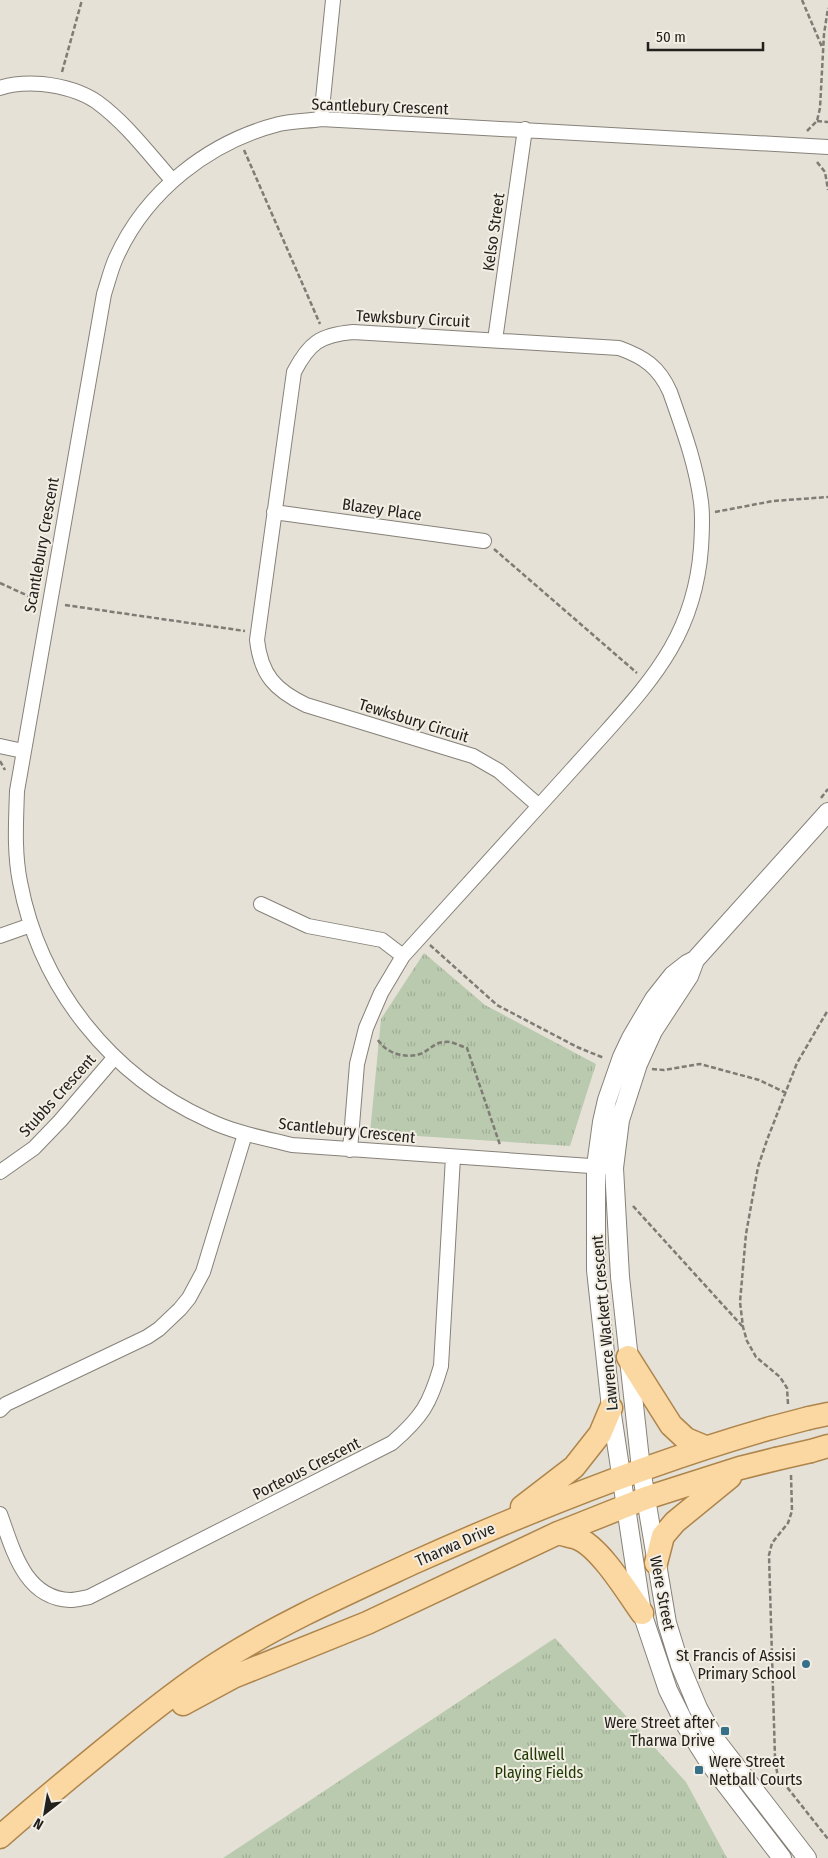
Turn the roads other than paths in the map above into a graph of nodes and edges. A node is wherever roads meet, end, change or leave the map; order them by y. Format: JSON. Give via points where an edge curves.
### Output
{"nodes":[{"id":1,"x":333,"y":0,"type":"edge"},
{"id":2,"x":0,"y":88,"type":"edge"},
{"id":3,"x":321,"y":119,"type":"junction"},
{"id":4,"x":525,"y":130,"type":"junction"},
{"id":5,"x":828,"y":147,"type":"edge"},
{"id":6,"x":172,"y":180,"type":"junction"},
{"id":7,"x":496,"y":340,"type":"junction"},
{"id":8,"x":274,"y":512,"type":"junction"},
{"id":9,"x":484,"y":541,"type":"road end"},
{"id":10,"x":0,"y":746,"type":"edge"},
{"id":11,"x":23,"y":751,"type":"junction"},
{"id":12,"x":539,"y":806,"type":"junction"},
{"id":13,"x":828,"y":812,"type":"edge"},
{"id":14,"x":261,"y":904,"type":"dead end"},
{"id":15,"x":31,"y":925,"type":"junction"},
{"id":16,"x":0,"y":936,"type":"edge"},
{"id":17,"x":403,"y":956,"type":"junction"},
{"id":18,"x":695,"y":960,"type":"junction"},
{"id":19,"x":114,"y":1058,"type":"junction"},
{"id":20,"x":246,"y":1134,"type":"junction"},
{"id":21,"x":350,"y":1150,"type":"junction"},
{"id":22,"x":453,"y":1156,"type":"junction"},
{"id":23,"x":596,"y":1166,"type":"junction"},
{"id":24,"x":614,"y":1168,"type":"junction"},
{"id":25,"x":0,"y":1172,"type":"edge"},
{"id":26,"x":628,"y":1357,"type":"junction"},
{"id":27,"x":611,"y":1408,"type":"junction"},
{"id":28,"x":0,"y":1410,"type":"edge"},
{"id":29,"x":818,"y":1416,"type":"edge"},
{"id":30,"x":705,"y":1447,"type":"junction"},
{"id":31,"x":820,"y":1448,"type":"edge"},
{"id":32,"x":740,"y":1468,"type":"junction"},
{"id":33,"x":631,"y":1472,"type":"junction"},
{"id":34,"x":646,"y":1498,"type":"junction"},
{"id":35,"x":625,"y":1506,"type":"junction"},
{"id":36,"x":0,"y":1514,"type":"edge"},
{"id":37,"x":501,"y":1523,"type":"junction"},
{"id":38,"x":558,"y":1533,"type":"junction"},
{"id":39,"x":656,"y":1563,"type":"junction"},
{"id":40,"x":642,"y":1613,"type":"junction"},
{"id":41,"x":114,"y":1742,"type":"junction"},
{"id":42,"x":0,"y":1837,"type":"edge"},
{"id":43,"x":782,"y":1858,"type":"edge"},
{"id":44,"x":807,"y":1858,"type":"edge"}],
"edges":[{"from":1,"to":3,"type":"street"},
{"from":2,"to":6,"type":"street","via":[[30,83],[58,86],[85,95],[118,121]]},
{"from":3,"to":4,"type":"street","name":"Scantlebury Crescent"},
{"from":3,"to":6,"type":"street","name":"Scantlebury Crescent","via":[[280,124],[239,138],[205,155]]},
{"from":4,"to":5,"type":"street","name":"Scantlebury Crescent"},
{"from":4,"to":7,"type":"street","name":"Kelso Street"},
{"from":6,"to":11,"type":"street","name":"Scantlebury Crescent","via":[[135,224],[116,258],[104,294],[44,602]]},
{"from":7,"to":8,"type":"street","name":"Tewksbury Circuit","via":[[353,332],[334,334],[316,342],[303,355],[294,372]]},
{"from":7,"to":12,"type":"street","name":"Tewksbury Circuit","via":[[619,348],[638,354],[654,367],[670,392],[694,462],[702,511],[700,564],[694,592],[674,645],[638,697]]},
{"from":8,"to":9,"type":"street","name":"Blazey Place"},
{"from":8,"to":12,"type":"street","name":"Tewksbury Circuit","via":[[258,651],[265,671],[278,688],[306,705],[472,756],[499,771]]},
{"from":10,"to":11,"type":"street"},
{"from":11,"to":15,"type":"street","name":"Scantlebury Crescent","via":[[15,836],[20,882]]},
{"from":12,"to":17,"type":"street","name":"Tewksbury Circuit"},
{"from":13,"to":18,"type":"street","name":"Lawrence Wackett Crescent"},
{"from":14,"to":17,"type":"street","via":[[308,926],[382,940]]},
{"from":15,"to":16,"type":"street"},
{"from":15,"to":19,"type":"street","name":"Scantlebury Crescent","via":[[64,996]]},
{"from":17,"to":21,"type":"street","name":"Tewksbury Circuit","via":[[381,993],[367,1026],[357,1064]]},
{"from":18,"to":23,"type":"street","name":"Lawrence Wackett Crescent","via":[[673,974],[631,1038],[607,1100]]},
{"from":18,"to":24,"type":"street","name":"Lawrence Wackett Crescent","via":[[638,1064],[620,1120]]},
{"from":19,"to":20,"type":"street","name":"Scantlebury Crescent","via":[[175,1104]]},
{"from":19,"to":25,"type":"street","name":"Stubbs Crescent","via":[[54,1128],[34,1148]]},
{"from":20,"to":21,"type":"street","name":"Scantlebury Crescent","via":[[292,1145]]},
{"from":20,"to":28,"type":"street","via":[[203,1272],[180,1309],[147,1337],[6,1404]]},
{"from":21,"to":22,"type":"street","name":"Scantlebury Crescent"},
{"from":22,"to":23,"type":"street","name":"Scantlebury Crescent"},
{"from":22,"to":36,"type":"street","name":"Porteous Crescent","via":[[442,1366],[428,1404],[412,1426],[392,1443],[89,1598],[70,1600],[51,1596],[28,1579],[18,1563]]},
{"from":23,"to":24,"type":"street","name":"Scantlebury Crescent"},
{"from":23,"to":27,"type":"street","name":"Lawrence Wackett Crescent","via":[[596,1270]]},
{"from":24,"to":26,"type":"street","name":"Lawrence Wackett Crescent"},
{"from":26,"to":30,"type":"main road","via":[[671,1425],[686,1439]]},
{"from":26,"to":33,"type":"street","name":"Lawrence Wackett Crescent"},
{"from":27,"to":33,"type":"street","name":"Lawrence Wackett Crescent"},
{"from":27,"to":37,"type":"main road","via":[[600,1434],[574,1466]]},
{"from":29,"to":30,"type":"main road","name":"Tharwa Drive","bridge":true},
{"from":30,"to":33,"type":"main road","name":"Tharwa Drive"},
{"from":31,"to":32,"type":"main road","name":"Tharwa Drive","bridge":true},
{"from":32,"to":34,"type":"main road","name":"Tharwa Drive"},
{"from":32,"to":39,"type":"main road","via":[[675,1522],[663,1536]]},
{"from":33,"to":34,"type":"street","name":"Were Street"},
{"from":33,"to":35,"type":"street","name":"Lawrence Wackett Crescent"},
{"from":33,"to":37,"type":"main road","name":"Tharwa Drive"},
{"from":34,"to":35,"type":"main road","name":"Tharwa Drive"},
{"from":34,"to":39,"type":"street","name":"Were Street"},
{"from":35,"to":38,"type":"main road","name":"Tharwa Drive"},
{"from":35,"to":40,"type":"street","name":"Were Street"},
{"from":37,"to":41,"type":"main road","name":"Tharwa Drive","via":[[290,1620],[218,1663]]},
{"from":38,"to":40,"type":"main road","via":[[578,1538],[591,1547],[612,1570]]},
{"from":38,"to":41,"type":"main road","name":"Tharwa Drive","via":[[367,1623],[205,1690]]},
{"from":39,"to":44,"type":"street","name":"Were Street","via":[[667,1623],[698,1708],[715,1739]]},
{"from":40,"to":43,"type":"street","name":"Were Street","via":[[668,1690],[686,1726],[710,1764]]},
{"from":41,"to":42,"type":"main road","name":"Tharwa Drive"}]}
